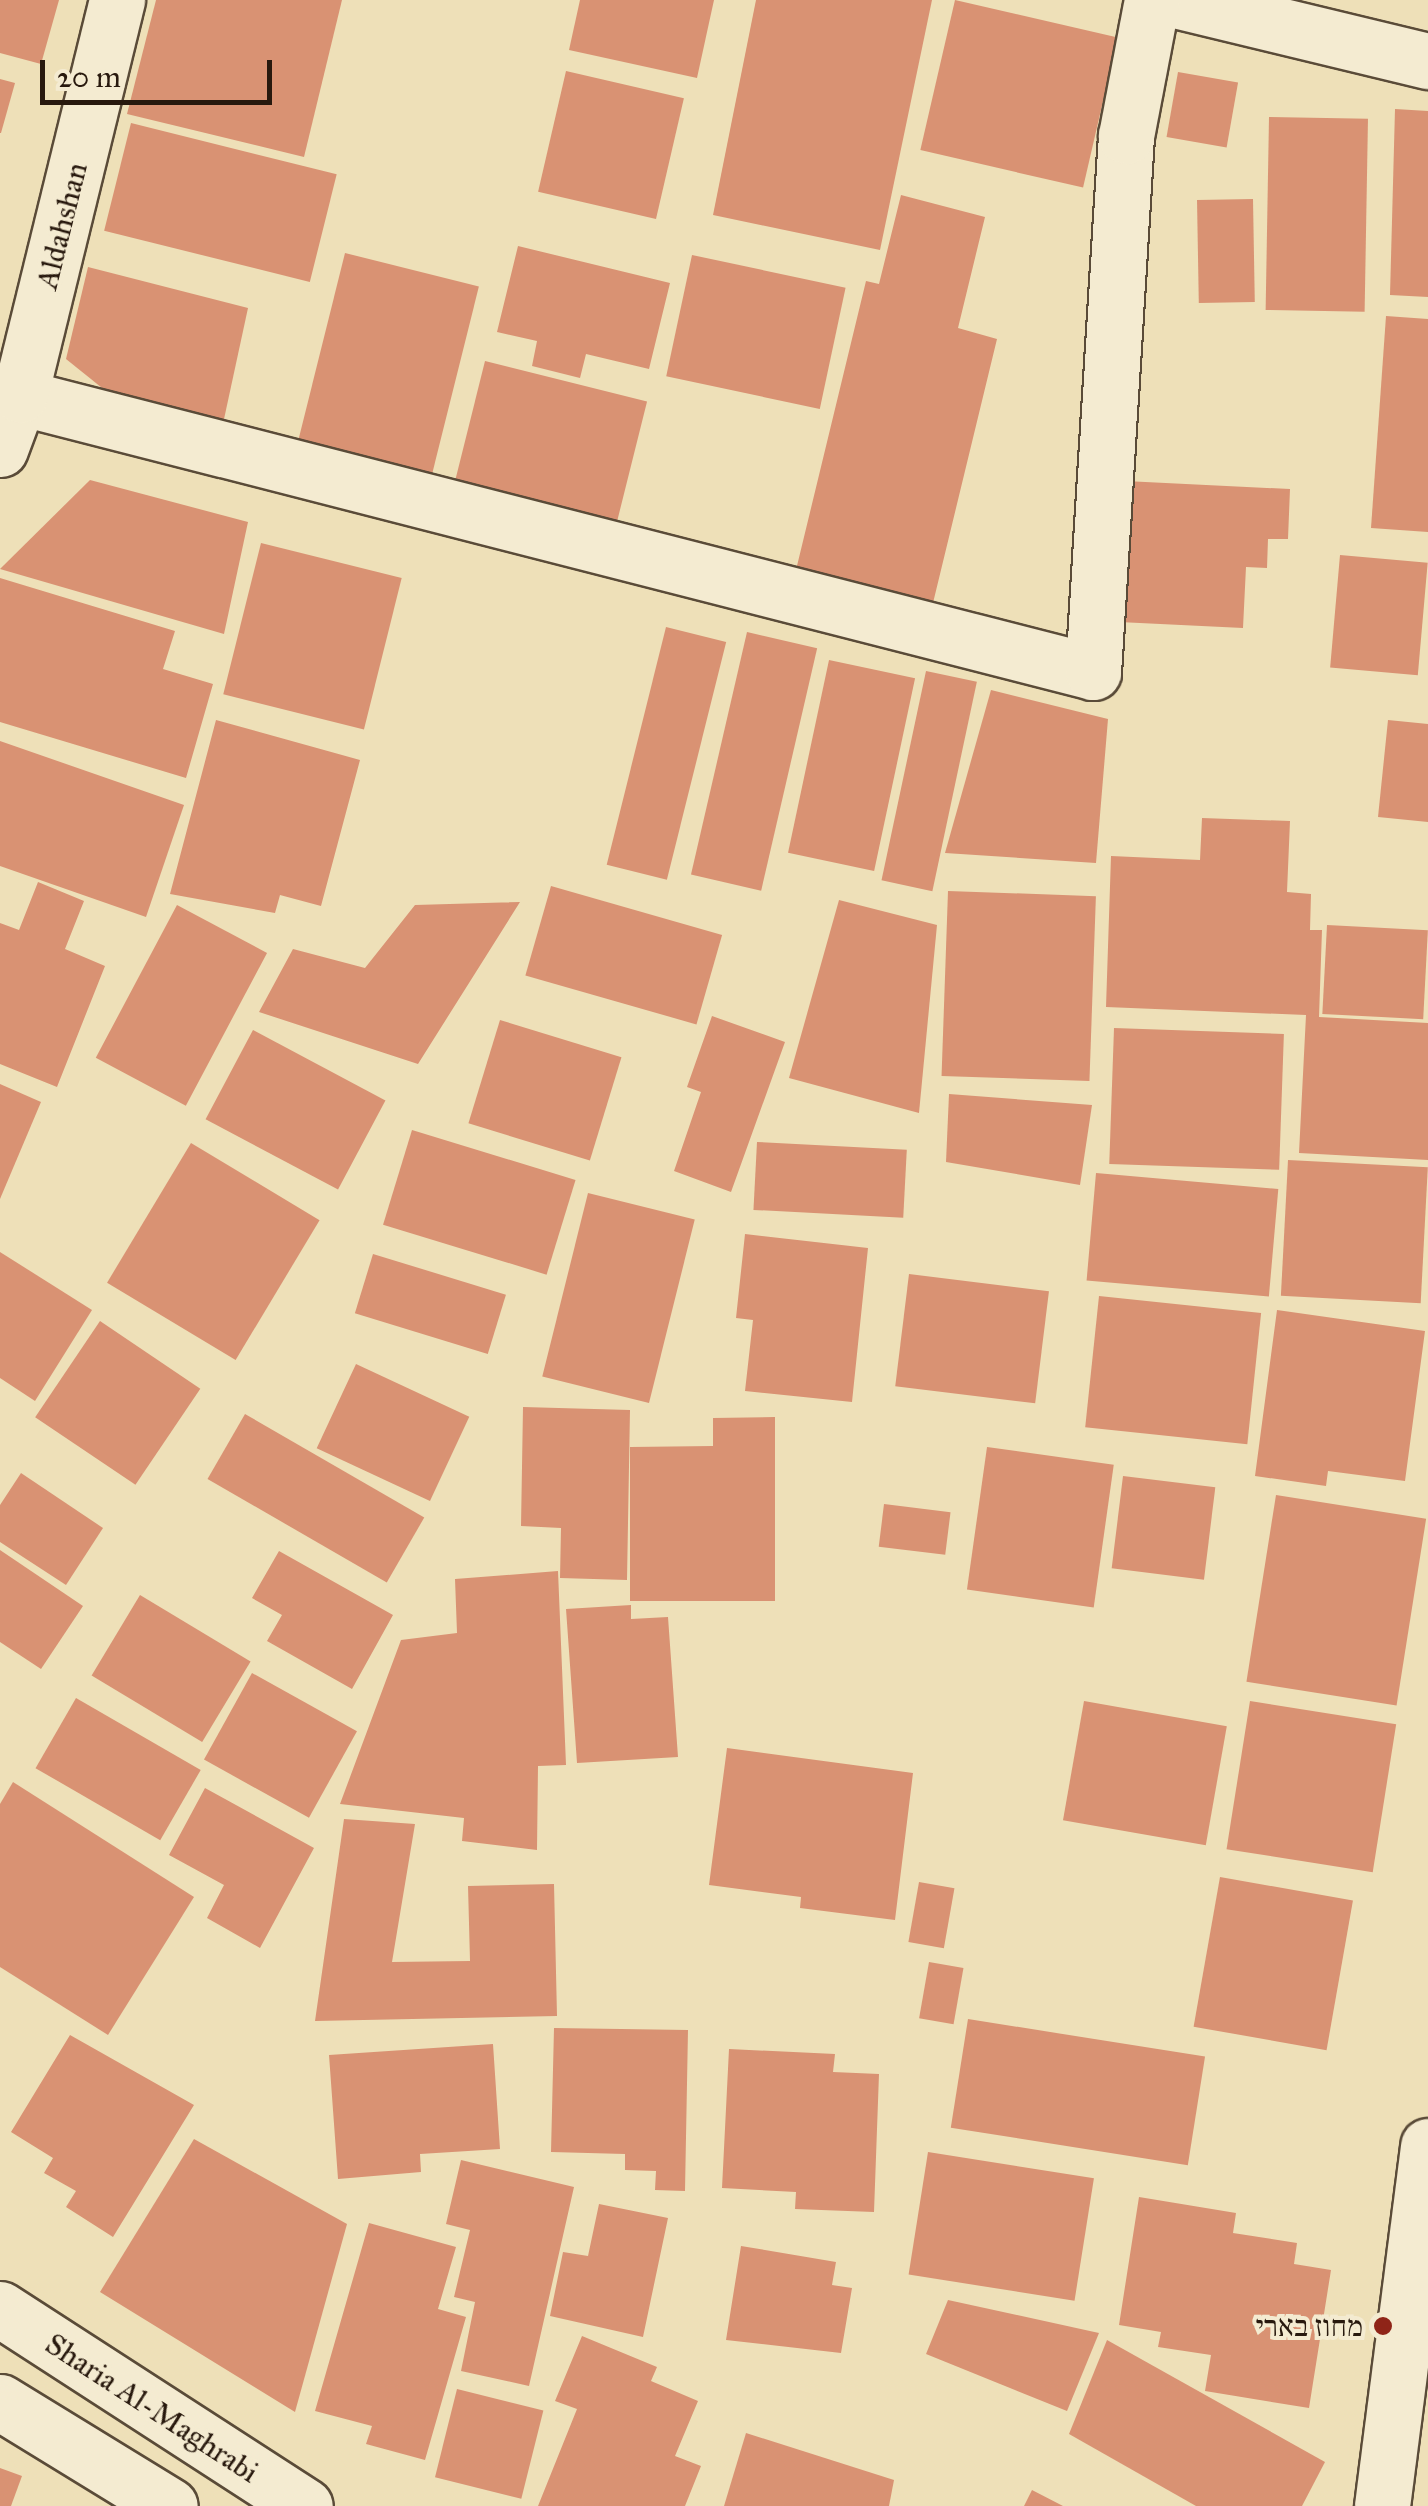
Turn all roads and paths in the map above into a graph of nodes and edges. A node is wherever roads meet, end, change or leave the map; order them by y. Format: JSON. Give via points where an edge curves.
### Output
{"nodes":[{"id":1,"x":117,"y":0,"type":"edge"},
{"id":2,"x":1152,"y":0,"type":"edge"},
{"id":3,"x":1175,"y":0,"type":"edge"},
{"id":4,"x":1428,"y":61,"type":"edge"},
{"id":5,"x":10,"y":393,"type":"edge"},
{"id":6,"x":0,"y":449,"type":"edge"},
{"id":7,"x":1428,"y":2146,"type":"edge"},
{"id":8,"x":0,"y":2310,"type":"edge"},
{"id":9,"x":0,"y":2402,"type":"edge"},
{"id":10,"x":170,"y":2506,"type":"edge"},
{"id":11,"x":305,"y":2506,"type":"edge"},
{"id":12,"x":1382,"y":2506,"type":"edge"}],
"edges":[{"from":1,"to":5,"type":"street","name":"Aldahshan"},
{"from":2,"to":5,"type":"street","via":[[1126,136],[1093,672]]},
{"from":3,"to":4,"type":"street"},
{"from":5,"to":6,"type":"street","name":"Aldahshan"},
{"from":7,"to":12,"type":"street"},
{"from":8,"to":11,"type":"street","name":"Sharia Al-Maghrabi"},
{"from":9,"to":10,"type":"street"}]}
